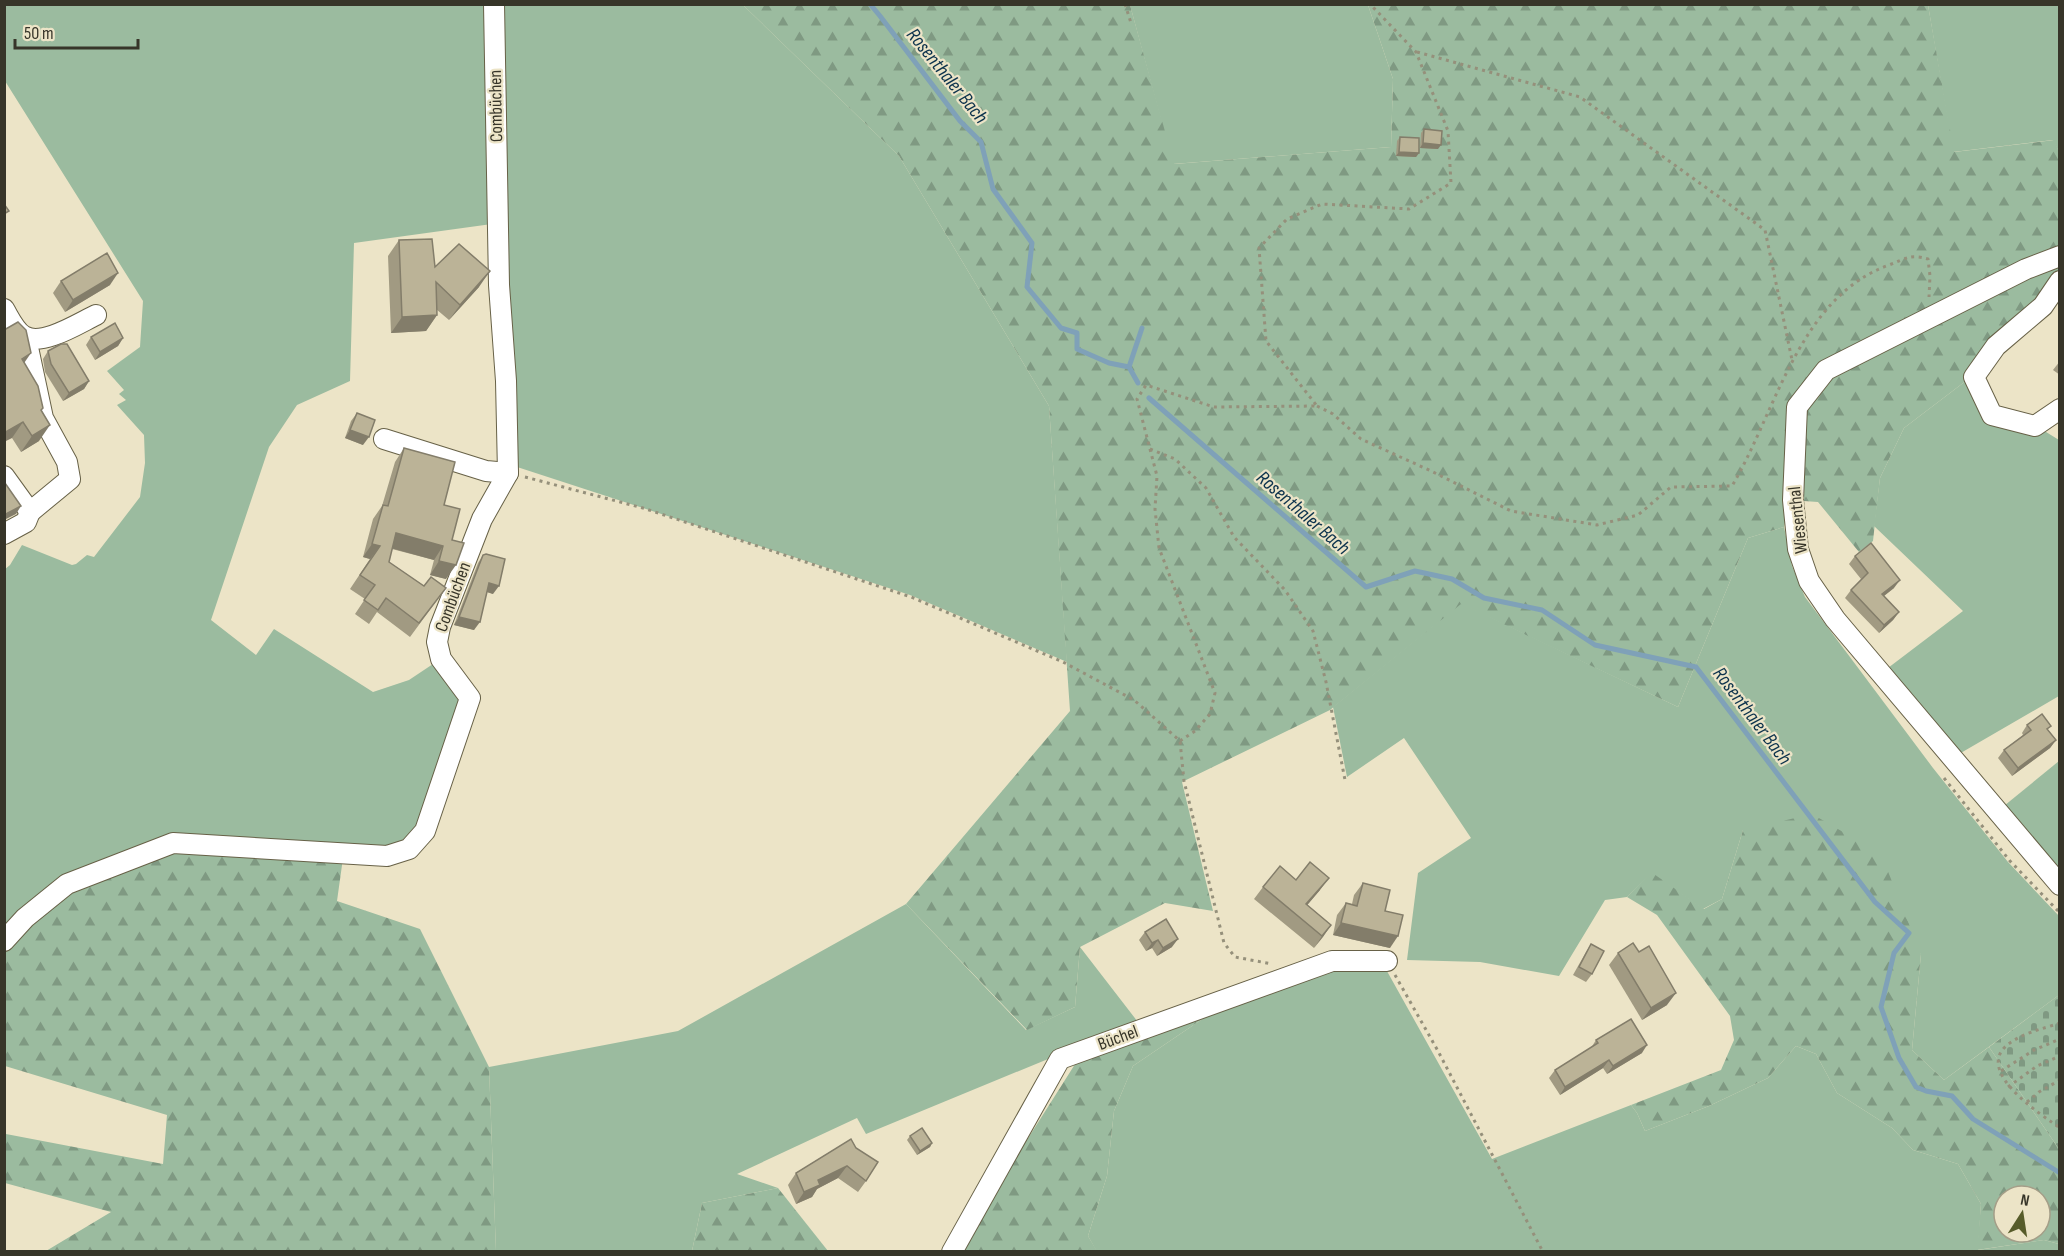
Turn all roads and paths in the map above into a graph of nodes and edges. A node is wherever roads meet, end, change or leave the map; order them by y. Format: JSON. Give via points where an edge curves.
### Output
{"nodes":[{"id":1,"x":494,"y":4,"type":"edge"},
{"id":2,"x":1125,"y":4,"type":"edge"},
{"id":3,"x":1370,"y":4,"type":"edge"},
{"id":4,"x":1131,"y":23,"type":"dead end"},
{"id":5,"x":1416,"y":52,"type":"junction"},
{"id":6,"x":2060,"y":256,"type":"edge"},
{"id":7,"x":2060,"y":281,"type":"edge"},
{"id":8,"x":4,"y":309,"type":"edge"},
{"id":9,"x":96,"y":315,"type":"dead end"},
{"id":10,"x":1929,"y":318,"type":"junction"},
{"id":11,"x":26,"y":338,"type":"junction"},
{"id":12,"x":1792,"y":362,"type":"junction"},
{"id":13,"x":1317,"y":406,"type":"junction"},
{"id":14,"x":2060,"y":409,"type":"edge"},
{"id":15,"x":384,"y":439,"type":"dead end"},
{"id":16,"x":1150,"y":449,"type":"junction"},
{"id":17,"x":508,"y":473,"type":"junction"},
{"id":18,"x":4,"y":476,"type":"edge"},
{"id":19,"x":30,"y":512,"type":"junction"},
{"id":20,"x":4,"y":534,"type":"edge"},
{"id":21,"x":1180,"y":741,"type":"junction"},
{"id":22,"x":1346,"y":780,"type":"dead end"},
{"id":23,"x":2060,"y":885,"type":"edge"},
{"id":24,"x":4,"y":941,"type":"edge"},
{"id":25,"x":1387,"y":961,"type":"joint"},
{"id":26,"x":1283,"y":980,"type":"junction"},
{"id":27,"x":2060,"y":1023,"type":"edge"},
{"id":28,"x":2060,"y":1039,"type":"edge"},
{"id":29,"x":2060,"y":1056,"type":"edge"},
{"id":30,"x":2001,"y":1071,"type":"junction"},
{"id":31,"x":2060,"y":1080,"type":"edge"},
{"id":32,"x":2008,"y":1087,"type":"junction"},
{"id":33,"x":2027,"y":1102,"type":"junction"},
{"id":34,"x":2060,"y":1128,"type":"edge"},
{"id":35,"x":952,"y":1251,"type":"edge"},
{"id":36,"x":1543,"y":1251,"type":"edge"}],
"edges":[{"from":1,"to":17,"type":"street","name":"Combüchen","via":[[499,285]]},
{"from":2,"to":4,"type":"path"},
{"from":3,"to":5,"type":"path"},
{"from":5,"to":12,"type":"path","via":[[1580,97],[1765,230]]},
{"from":5,"to":13,"type":"path","via":[[1448,131],[1451,183],[1409,209],[1322,204],[1287,219],[1259,248],[1266,341]]},
{"from":6,"to":10,"type":"street","name":"Wiesenthal"},
{"from":7,"to":14,"type":"street","via":[[2043,306],[1996,346],[1974,377],[1992,415],[2035,426]]},
{"from":8,"to":11,"type":"street"},
{"from":9,"to":11,"type":"street","via":[[58,334]]},
{"from":10,"to":12,"type":"path","via":[[1928,259],[1915,255],[1870,272],[1829,304]]},
{"from":10,"to":23,"type":"street","name":"Wiesenthal","via":[[1826,370],[1797,407],[1793,500],[1798,549],[1809,581],[1836,619]]},
{"from":11,"to":19,"type":"street","via":[[43,418],[67,462],[70,479]]},
{"from":12,"to":13,"type":"path","via":[[1732,486],[1671,487],[1638,515],[1597,525],[1510,511],[1361,440],[1333,414]]},
{"from":13,"to":16,"type":"path","via":[[1214,407],[1146,385],[1137,399]]},
{"from":15,"to":17,"type":"street","via":[[486,471]]},
{"from":16,"to":21,"type":"path","via":[[1157,476],[1159,549],[1215,693],[1210,714],[1196,731]]},
{"from":16,"to":22,"type":"path","via":[[1175,459],[1206,488],[1234,537],[1285,590],[1313,631]]},
{"from":17,"to":21,"type":"path","via":[[643,508],[911,597],[1063,662],[1134,699]]},
{"from":17,"to":24,"type":"street","name":"Combüchen","via":[[482,519],[440,627],[437,642],[441,659],[470,698],[425,831],[409,849],[376,856],[173,843],[67,884]]},
{"from":18,"to":19,"type":"street"},
{"from":19,"to":20,"type":"street","via":[[26,522]]},
{"from":21,"to":26,"type":"path","via":[[1184,781],[1224,943],[1234,957],[1272,964]]},
{"from":25,"to":26,"type":"street","name":"Büchel","via":[[1332,961]]},
{"from":25,"to":36,"type":"path"},
{"from":26,"to":35,"type":"street","name":"Büchel","via":[[1060,1059]]},
{"from":27,"to":30,"type":"path","via":[[2026,1034],[2005,1048],[2000,1054]]},
{"from":28,"to":30,"type":"path"},
{"from":29,"to":32,"type":"path","via":[[2037,1066]]},
{"from":30,"to":32,"type":"path"},
{"from":31,"to":33,"type":"path"},
{"from":32,"to":33,"type":"path"},
{"from":33,"to":34,"type":"path"}]}
